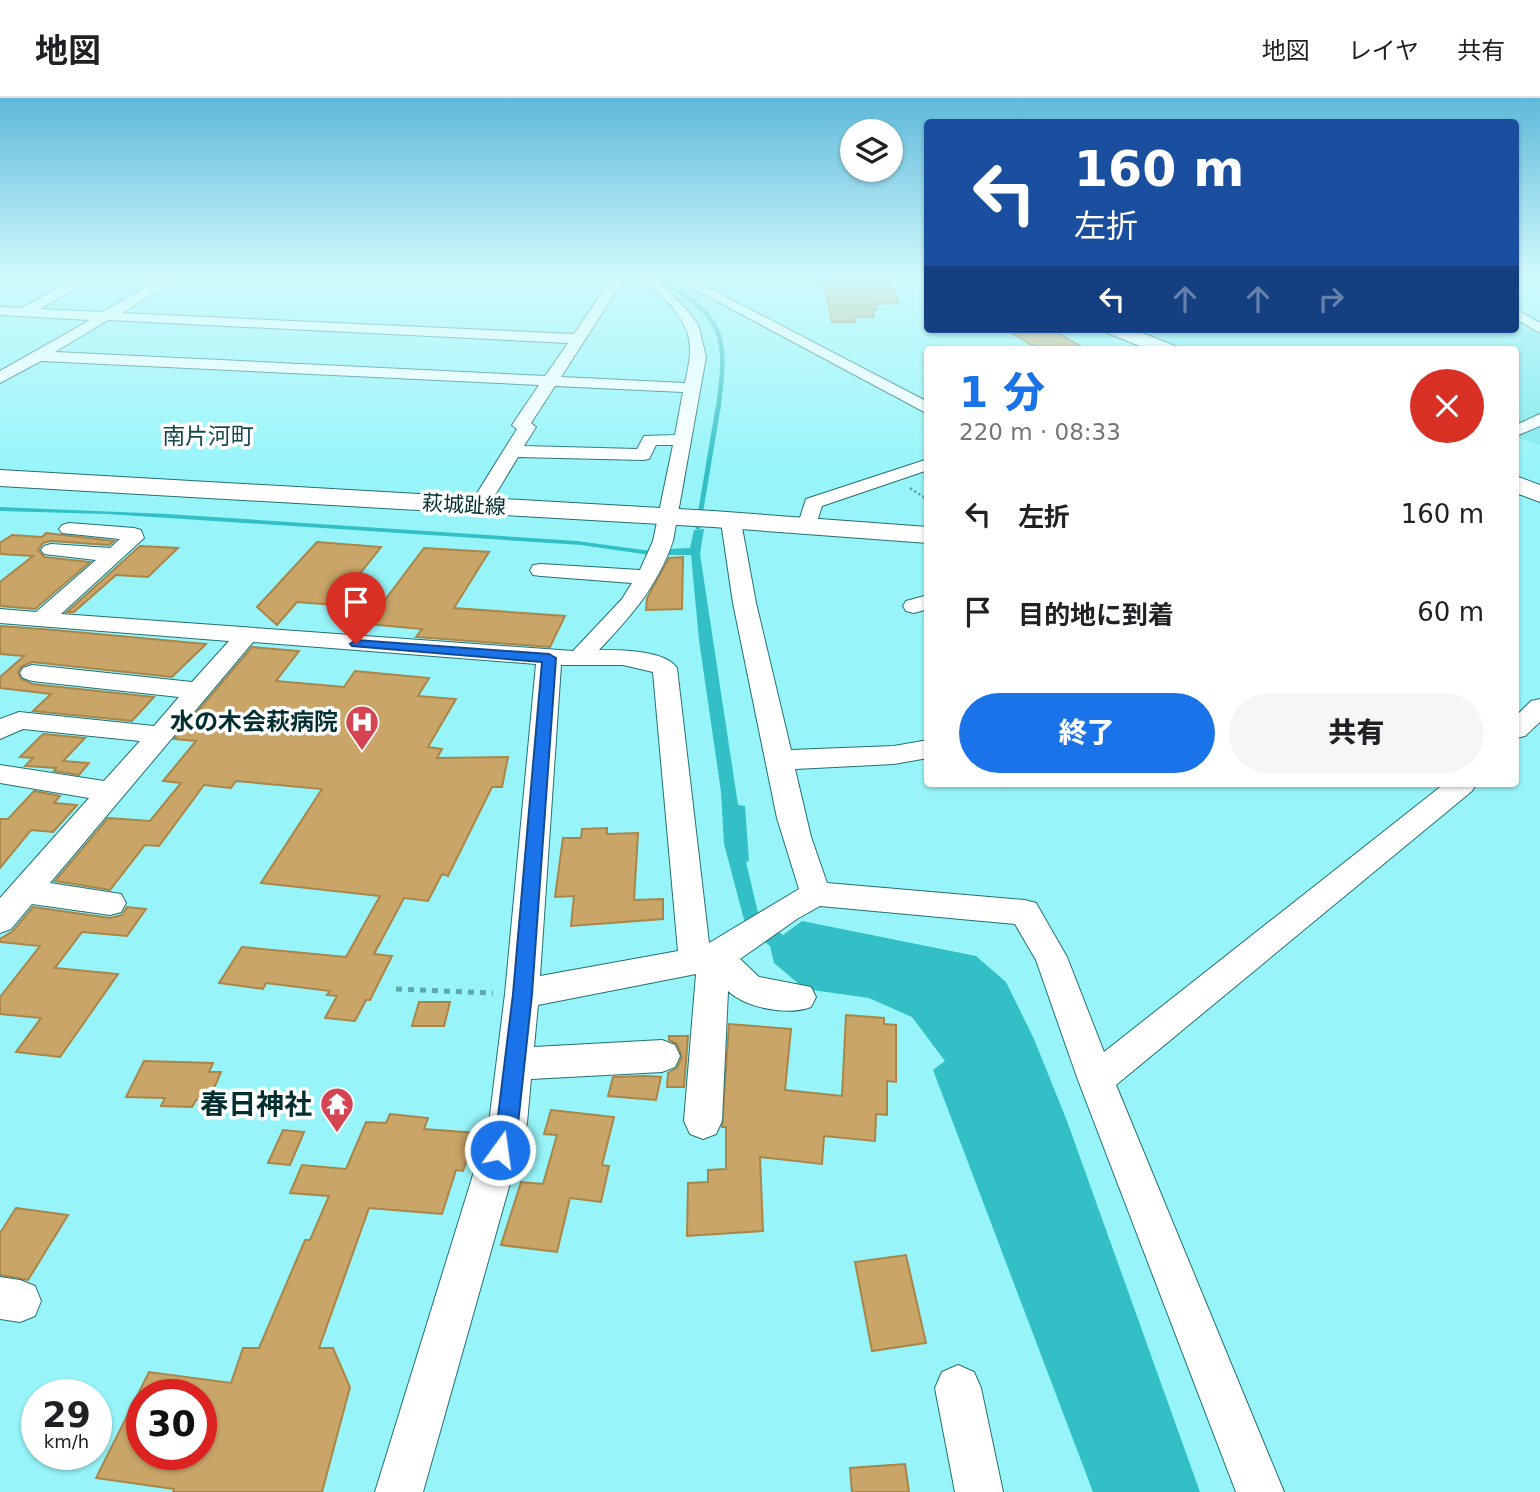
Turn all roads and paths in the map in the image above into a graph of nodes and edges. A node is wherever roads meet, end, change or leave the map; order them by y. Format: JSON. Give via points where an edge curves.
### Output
{"nodes":[{"id":1,"x":65,"y":340,"type":"edge"},
{"id":2,"x":578,"y":340,"type":"edge"},
{"id":3,"x":698,"y":340,"type":"edge"},
{"id":4,"x":797,"y":340,"type":"edge"},
{"id":5,"x":38,"y":356,"type":"junction"},
{"id":6,"x":0,"y":378,"type":"edge"},
{"id":7,"x":550,"y":381,"type":"junction"},
{"id":8,"x":694,"y":388,"type":"junction"},
{"id":9,"x":924,"y":407,"type":"edge"},
{"id":10,"x":1540,"y":419,"type":"edge"},
{"id":11,"x":1519,"y":430,"type":"edge"},
{"id":12,"x":684,"y":440,"type":"junction"},
{"id":13,"x":512,"y":451,"type":"junction"},
{"id":14,"x":924,"y":465,"type":"edge"},
{"id":15,"x":2,"y":480,"type":"edge"},
{"id":16,"x":1519,"y":485,"type":"edge"},
{"id":17,"x":1540,"y":494,"type":"edge"},
{"id":18,"x":479,"y":506,"type":"junction"},
{"id":19,"x":722,"y":520,"type":"junction"},
{"id":20,"x":807,"y":527,"type":"junction"},
{"id":21,"x":69,"y":529,"type":"dead end"},
{"id":22,"x":665,"y":529,"type":"junction"},
{"id":23,"x":924,"y":534,"type":"edge"},
{"id":24,"x":51,"y":550,"type":"dead end"},
{"id":25,"x":115,"y":555,"type":"junction"},
{"id":26,"x":541,"y":570,"type":"dead end"},
{"id":27,"x":647,"y":577,"type":"junction"},
{"id":28,"x":559,"y":589,"type":"dead end"},
{"id":29,"x":0,"y":616,"type":"edge"},
{"id":30,"x":41,"y":619,"type":"junction"},
{"id":31,"x":247,"y":635,"type":"junction"},
{"id":32,"x":549,"y":658,"type":"junction"},
{"id":33,"x":579,"y":658,"type":"junction"},
{"id":34,"x":32,"y":673,"type":"dead end"},
{"id":35,"x":198,"y":691,"type":"junction"},
{"id":36,"x":0,"y":730,"type":"edge"},
{"id":37,"x":160,"y":735,"type":"junction"},
{"id":38,"x":924,"y":750,"type":"edge"},
{"id":39,"x":780,"y":761,"type":"junction"},
{"id":40,"x":0,"y":774,"type":"edge"},
{"id":41,"x":1458,"y":787,"type":"edge"},
{"id":42,"x":111,"y":792,"type":"junction"},
{"id":43,"x":25,"y":891,"type":"junction"},
{"id":44,"x":816,"y":894,"type":"junction"},
{"id":45,"x":110,"y":902,"type":"dead end"},
{"id":46,"x":0,"y":920,"type":"edge"},
{"id":47,"x":712,"y":956,"type":"junction"},
{"id":48,"x":396,"y":989,"type":"dead end"},
{"id":49,"x":522,"y":994,"type":"junction"},
{"id":50,"x":799,"y":997,"type":"dead end"},
{"id":51,"x":662,"y":1056,"type":"dead end"},
{"id":52,"x":514,"y":1064,"type":"junction"},
{"id":53,"x":1096,"y":1080,"type":"junction"},
{"id":54,"x":703,"y":1121,"type":"dead end"},
{"id":55,"x":958,"y":1388,"type":"dead end"},
{"id":56,"x":399,"y":1492,"type":"edge"},
{"id":57,"x":979,"y":1492,"type":"edge"},
{"id":58,"x":1260,"y":1492,"type":"edge"}],
"edges":[{"from":1,"to":5,"type":"street"},
{"from":2,"to":7,"type":"street"},
{"from":3,"to":8,"type":"street"},
{"from":4,"to":9,"type":"street"},
{"from":5,"to":6,"type":"street"},
{"from":5,"to":7,"type":"street"},
{"from":7,"to":8,"type":"street"},
{"from":7,"to":13,"type":"street","via":[[521,425],[527,427]]},
{"from":8,"to":12,"type":"street"},
{"from":10,"to":11,"type":"street"},
{"from":12,"to":13,"type":"street","via":[[650,440],[643,455]]},
{"from":12,"to":22,"type":"street"},
{"from":13,"to":18,"type":"street"},
{"from":14,"to":20,"type":"street","via":[[813,503]]},
{"from":15,"to":18,"type":"main road","name":"萩城趾線"},
{"from":16,"to":17,"type":"main road"},
{"from":18,"to":22,"type":"main road","name":"萩城趾線"},
{"from":19,"to":20,"type":"main road","name":"萩城趾線"},
{"from":19,"to":22,"type":"main road","name":"萩城趾線"},
{"from":19,"to":39,"type":"street","via":[[737,566]]},
{"from":20,"to":23,"type":"main road","name":"萩城趾線"},
{"from":21,"to":25,"type":"street","via":[[134,534]]},
{"from":22,"to":27,"type":"street"},
{"from":24,"to":25,"type":"street"},
{"from":25,"to":30,"type":"street"},
{"from":26,"to":27,"type":"street"},
{"from":27,"to":28,"type":"street"},
{"from":27,"to":33,"type":"street","via":[[631,603]]},
{"from":29,"to":30,"type":"street"},
{"from":30,"to":31,"type":"street"},
{"from":31,"to":32,"type":"street"},
{"from":31,"to":35,"type":"street"},
{"from":32,"to":33,"type":"street"},
{"from":32,"to":49,"type":"street"},
{"from":33,"to":47,"type":"street","via":[[628,658],[665,668]]},
{"from":34,"to":35,"type":"street"},
{"from":35,"to":37,"type":"street"},
{"from":36,"to":37,"type":"street","via":[[19,720]]},
{"from":37,"to":42,"type":"street"},
{"from":38,"to":39,"type":"street"},
{"from":39,"to":44,"type":"street","via":[[792,828]]},
{"from":40,"to":42,"type":"street"},
{"from":41,"to":53,"type":"street"},
{"from":42,"to":43,"type":"street"},
{"from":43,"to":45,"type":"street"},
{"from":43,"to":46,"type":"street"},
{"from":44,"to":47,"type":"street"},
{"from":44,"to":53,"type":"street","via":[[1025,912],[1051,957]]},
{"from":47,"to":49,"type":"street"},
{"from":47,"to":50,"type":"street","via":[[750,990]]},
{"from":47,"to":54,"type":"street"},
{"from":48,"to":49,"type":"path"},
{"from":49,"to":52,"type":"street"},
{"from":51,"to":52,"type":"street"},
{"from":52,"to":56,"type":"street","via":[[508,1124]]},
{"from":53,"to":58,"type":"street"},
{"from":55,"to":57,"type":"street"}]}
